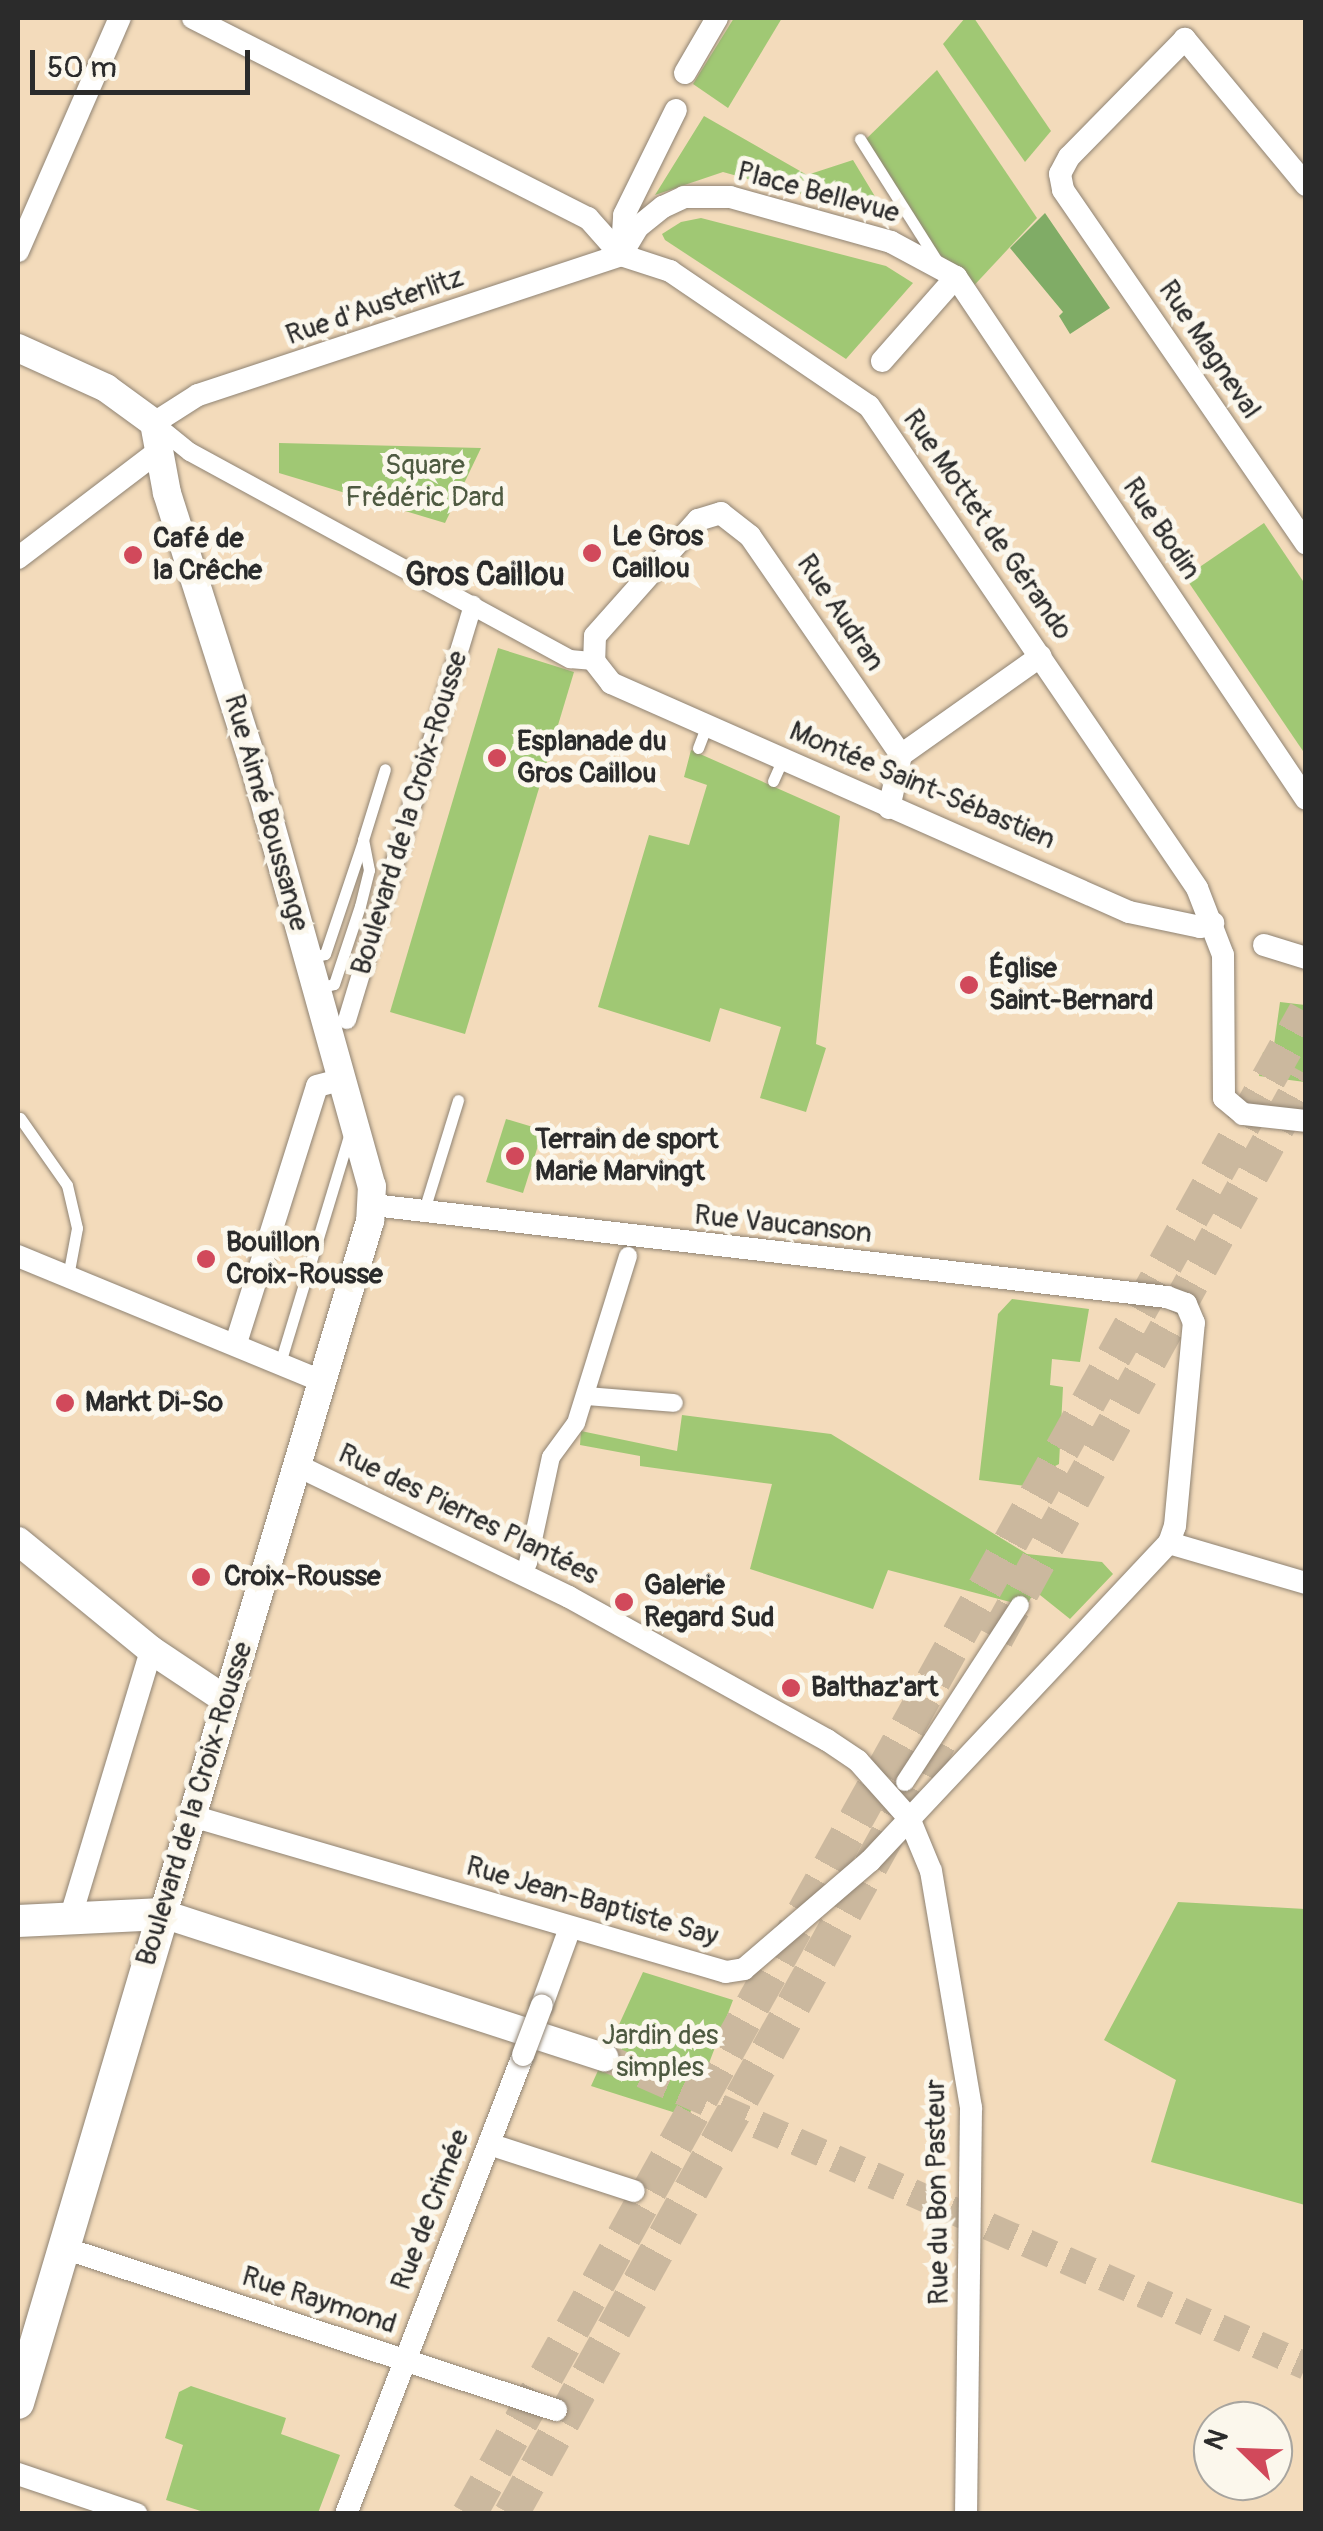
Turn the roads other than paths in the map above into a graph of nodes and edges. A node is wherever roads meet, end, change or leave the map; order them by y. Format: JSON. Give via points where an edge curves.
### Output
{"nodes":[{"id":1,"x":120,"y":18,"type":"edge"},
{"id":2,"x":193,"y":18,"type":"edge"},
{"id":3,"x":716,"y":18,"type":"edge"},
{"id":4,"x":685,"y":74,"type":"dead end"},
{"id":5,"x":676,"y":110,"type":"dead end"},
{"id":6,"x":860,"y":139,"type":"dead end"},
{"id":7,"x":1306,"y":185,"type":"edge"},
{"id":8,"x":18,"y":250,"type":"edge"},
{"id":9,"x":621,"y":256,"type":"junction"},
{"id":10,"x":954,"y":279,"type":"junction"},
{"id":11,"x":18,"y":348,"type":"edge"},
{"id":12,"x":882,"y":361,"type":"dead end"},
{"id":13,"x":154,"y":423,"type":"junction"},
{"id":14,"x":156,"y":453,"type":"junction"},
{"id":15,"x":1306,"y":544,"type":"edge"},
{"id":16,"x":18,"y":558,"type":"edge"},
{"id":17,"x":472,"y":605,"type":"junction"},
{"id":18,"x":1041,"y":656,"type":"junction"},
{"id":19,"x":594,"y":661,"type":"junction"},
{"id":20,"x":707,"y":725,"type":"junction"},
{"id":21,"x":698,"y":748,"type":"dead end"},
{"id":22,"x":900,"y":755,"type":"junction"},
{"id":23,"x":385,"y":769,"type":"dead end"},
{"id":24,"x":1306,"y":799,"type":"edge"},
{"id":25,"x":889,"y":808,"type":"junction"},
{"id":26,"x":364,"y":840,"type":"junction"},
{"id":27,"x":1213,"y":923,"type":"junction"},
{"id":28,"x":1264,"y":946,"type":"dead end"},
{"id":29,"x":308,"y":958,"type":"junction"},
{"id":30,"x":1306,"y":958,"type":"edge"},
{"id":31,"x":318,"y":988,"type":"junction"},
{"id":32,"x":346,"y":1020,"type":"dead end"},
{"id":33,"x":343,"y":1079,"type":"junction"},
{"id":34,"x":458,"y":1100,"type":"dead end"},
{"id":35,"x":20,"y":1118,"type":"edge"},
{"id":36,"x":354,"y":1118,"type":"junction"},
{"id":37,"x":1306,"y":1121,"type":"edge"},
{"id":38,"x":373,"y":1205,"type":"junction"},
{"id":39,"x":423,"y":1212,"type":"junction"},
{"id":40,"x":18,"y":1256,"type":"edge"},
{"id":41,"x":628,"y":1256,"type":"dead end"},
{"id":42,"x":68,"y":1276,"type":"junction"},
{"id":43,"x":236,"y":1343,"type":"junction"},
{"id":44,"x":280,"y":1363,"type":"junction"},
{"id":45,"x":321,"y":1381,"type":"junction"},
{"id":46,"x":586,"y":1396,"type":"junction"},
{"id":47,"x":674,"y":1403,"type":"dead end"},
{"id":48,"x":296,"y":1465,"type":"junction"},
{"id":49,"x":18,"y":1541,"type":"edge"},
{"id":50,"x":1168,"y":1542,"type":"junction"},
{"id":51,"x":528,"y":1564,"type":"dead end"},
{"id":52,"x":1306,"y":1583,"type":"edge"},
{"id":53,"x":1020,"y":1606,"type":"dead end"},
{"id":54,"x":151,"y":1650,"type":"junction"},
{"id":55,"x":226,"y":1700,"type":"junction"},
{"id":56,"x":905,"y":1782,"type":"dead end"},
{"id":57,"x":192,"y":1816,"type":"junction"},
{"id":58,"x":909,"y":1818,"type":"junction"},
{"id":59,"x":163,"y":1914,"type":"junction"},
{"id":60,"x":70,"y":1919,"type":"junction"},
{"id":61,"x":18,"y":1922,"type":"edge"},
{"id":62,"x":570,"y":1928,"type":"junction"},
{"id":63,"x":604,"y":2057,"type":"tunnel mouth"},
{"id":64,"x":489,"y":2144,"type":"junction"},
{"id":65,"x":634,"y":2190,"type":"dead end"},
{"id":66,"x":64,"y":2248,"type":"junction"},
{"id":67,"x":405,"y":2360,"type":"junction"},
{"id":68,"x":18,"y":2403,"type":"edge"},
{"id":69,"x":556,"y":2410,"type":"dead end"},
{"id":70,"x":18,"y":2474,"type":"edge"},
{"id":71,"x":136,"y":2514,"type":"edge"},
{"id":72,"x":346,"y":2514,"type":"edge"},
{"id":73,"x":966,"y":2514,"type":"edge"}],
"edges":[{"from":1,"to":8,"type":"street"},
{"from":2,"to":9,"type":"street","via":[[588,218]]},
{"from":3,"to":4,"type":"street"},
{"from":5,"to":9,"type":"street","via":[[624,215]]},
{"from":6,"to":10,"type":"lane","name":"Place Bellevue"},
{"from":7,"to":15,"type":"street","name":"Rue Magneval","via":[[1190,40],[1173,46],[1068,156],[1060,174],[1063,190]]},
{"from":9,"to":10,"type":"street","name":"Place Bellevue","via":[[648,216],[663,207],[684,197],[730,197],[891,242]]},
{"from":9,"to":13,"type":"street","name":"Rue d'Austerlitz","via":[[198,396]]},
{"from":9,"to":18,"type":"street","name":"Rue Mottet de Gérando","via":[[670,272],[859,396]]},
{"from":10,"to":12,"type":"street"},
{"from":10,"to":24,"type":"street","name":"Rue Bodin"},
{"from":11,"to":13,"type":"street","via":[[106,388]]},
{"from":13,"to":14,"type":"street","name":"Rue Aimé Boussange"},
{"from":13,"to":17,"type":"street","via":[[190,452]]},
{"from":14,"to":16,"type":"street"},
{"from":14,"to":29,"type":"street","name":"Rue Aimé Boussange"},
{"from":17,"to":19,"type":"street","via":[[570,659]]},
{"from":17,"to":32,"type":"street","name":"Boulevard de la Croix-Rousse"},
{"from":18,"to":22,"type":"street"},
{"from":18,"to":27,"type":"street","name":"Rue Mottet de Gérando","via":[[1198,888]]},
{"from":19,"to":20,"type":"street","name":"Montée Saint-Sébastien","via":[[611,683]]},
{"from":19,"to":22,"type":"street","name":"Rue Audran","via":[[602,622],[698,520],[721,513],[750,536]]},
{"from":20,"to":21,"type":"lane"},
{"from":20,"to":25,"type":"street","name":"Montée Saint-Sébastien","via":[[778,770]]},
{"from":22,"to":25,"type":"street"},
{"from":23,"to":26,"type":"lane"},
{"from":25,"to":27,"type":"street","name":"Montée Saint-Sébastien","via":[[1008,853],[1129,912],[1185,925]]},
{"from":26,"to":29,"type":"lane","via":[[325,954]]},
{"from":26,"to":31,"type":"lane","via":[[369,870],[360,906],[334,984]]},
{"from":27,"to":37,"type":"street","name":"Rue Mottet de Gérando","via":[[1226,980],[1224,1098],[1243,1114]]},
{"from":28,"to":30,"type":"street"},
{"from":29,"to":31,"type":"street","name":"Rue Aimé Boussange"},
{"from":31,"to":33,"type":"street","name":"Rue Aimé Boussange"},
{"from":33,"to":36,"type":"street","name":"Rue Aimé Boussange"},
{"from":33,"to":43,"type":"street","via":[[317,1086]]},
{"from":34,"to":39,"type":"lane"},
{"from":35,"to":42,"type":"lane","via":[[67,1184],[76,1228]]},
{"from":36,"to":38,"type":"street","name":"Rue Aimé Boussange"},
{"from":36,"to":44,"type":"lane"},
{"from":38,"to":39,"type":"street","name":"Rue Vaucanson"},
{"from":38,"to":45,"type":"street","name":"Boulevard de la Croix-Rousse"},
{"from":39,"to":50,"type":"street","name":"Rue Vaucanson","via":[[1167,1296],[1186,1304],[1194,1322]]},
{"from":40,"to":42,"type":"street"},
{"from":41,"to":46,"type":"street"},
{"from":42,"to":43,"type":"street"},
{"from":43,"to":44,"type":"street"},
{"from":44,"to":45,"type":"street"},
{"from":45,"to":48,"type":"street","name":"Boulevard de la Croix-Rousse"},
{"from":46,"to":47,"type":"street"},
{"from":46,"to":51,"type":"street","via":[[550,1457]]},
{"from":48,"to":55,"type":"street","name":"Boulevard de la Croix-Rousse"},
{"from":48,"to":58,"type":"street","name":"Rue des Pierres Plantées","via":[[569,1597],[827,1740],[858,1761]]},
{"from":49,"to":54,"type":"street"},
{"from":50,"to":52,"type":"street"},
{"from":50,"to":58,"type":"street","name":"Rue Jean-Baptiste Say"},
{"from":53,"to":56,"type":"street"},
{"from":54,"to":55,"type":"street"},
{"from":54,"to":60,"type":"street"},
{"from":55,"to":57,"type":"street","name":"Boulevard de la Croix-Rousse"},
{"from":57,"to":59,"type":"street","name":"Boulevard de la Croix-Rousse"},
{"from":57,"to":62,"type":"street","name":"Rue Jean-Baptiste Say"},
{"from":58,"to":62,"type":"street","name":"Rue Jean-Baptiste Say","via":[[744,1969],[726,1972]]},
{"from":58,"to":73,"type":"street","name":"Rue du Bon Pasteur","via":[[928,1855],[971,2108]]},
{"from":59,"to":60,"type":"main road"},
{"from":59,"to":63,"type":"street"},
{"from":59,"to":66,"type":"main road","name":"Boulevard de la Croix-Rousse"},
{"from":60,"to":61,"type":"main road"},
{"from":62,"to":64,"type":"street","name":"Rue de Crimée","bridge":true},
{"from":64,"to":65,"type":"street"},
{"from":64,"to":67,"type":"street","name":"Rue de Crimée"},
{"from":66,"to":67,"type":"street","name":"Rue Raymond"},
{"from":66,"to":68,"type":"main road","name":"Boulevard de la Croix-Rousse"},
{"from":67,"to":69,"type":"street","name":"Rue Raymond"},
{"from":67,"to":72,"type":"street","name":"Rue de Crimée"},
{"from":70,"to":71,"type":"street"}]}
